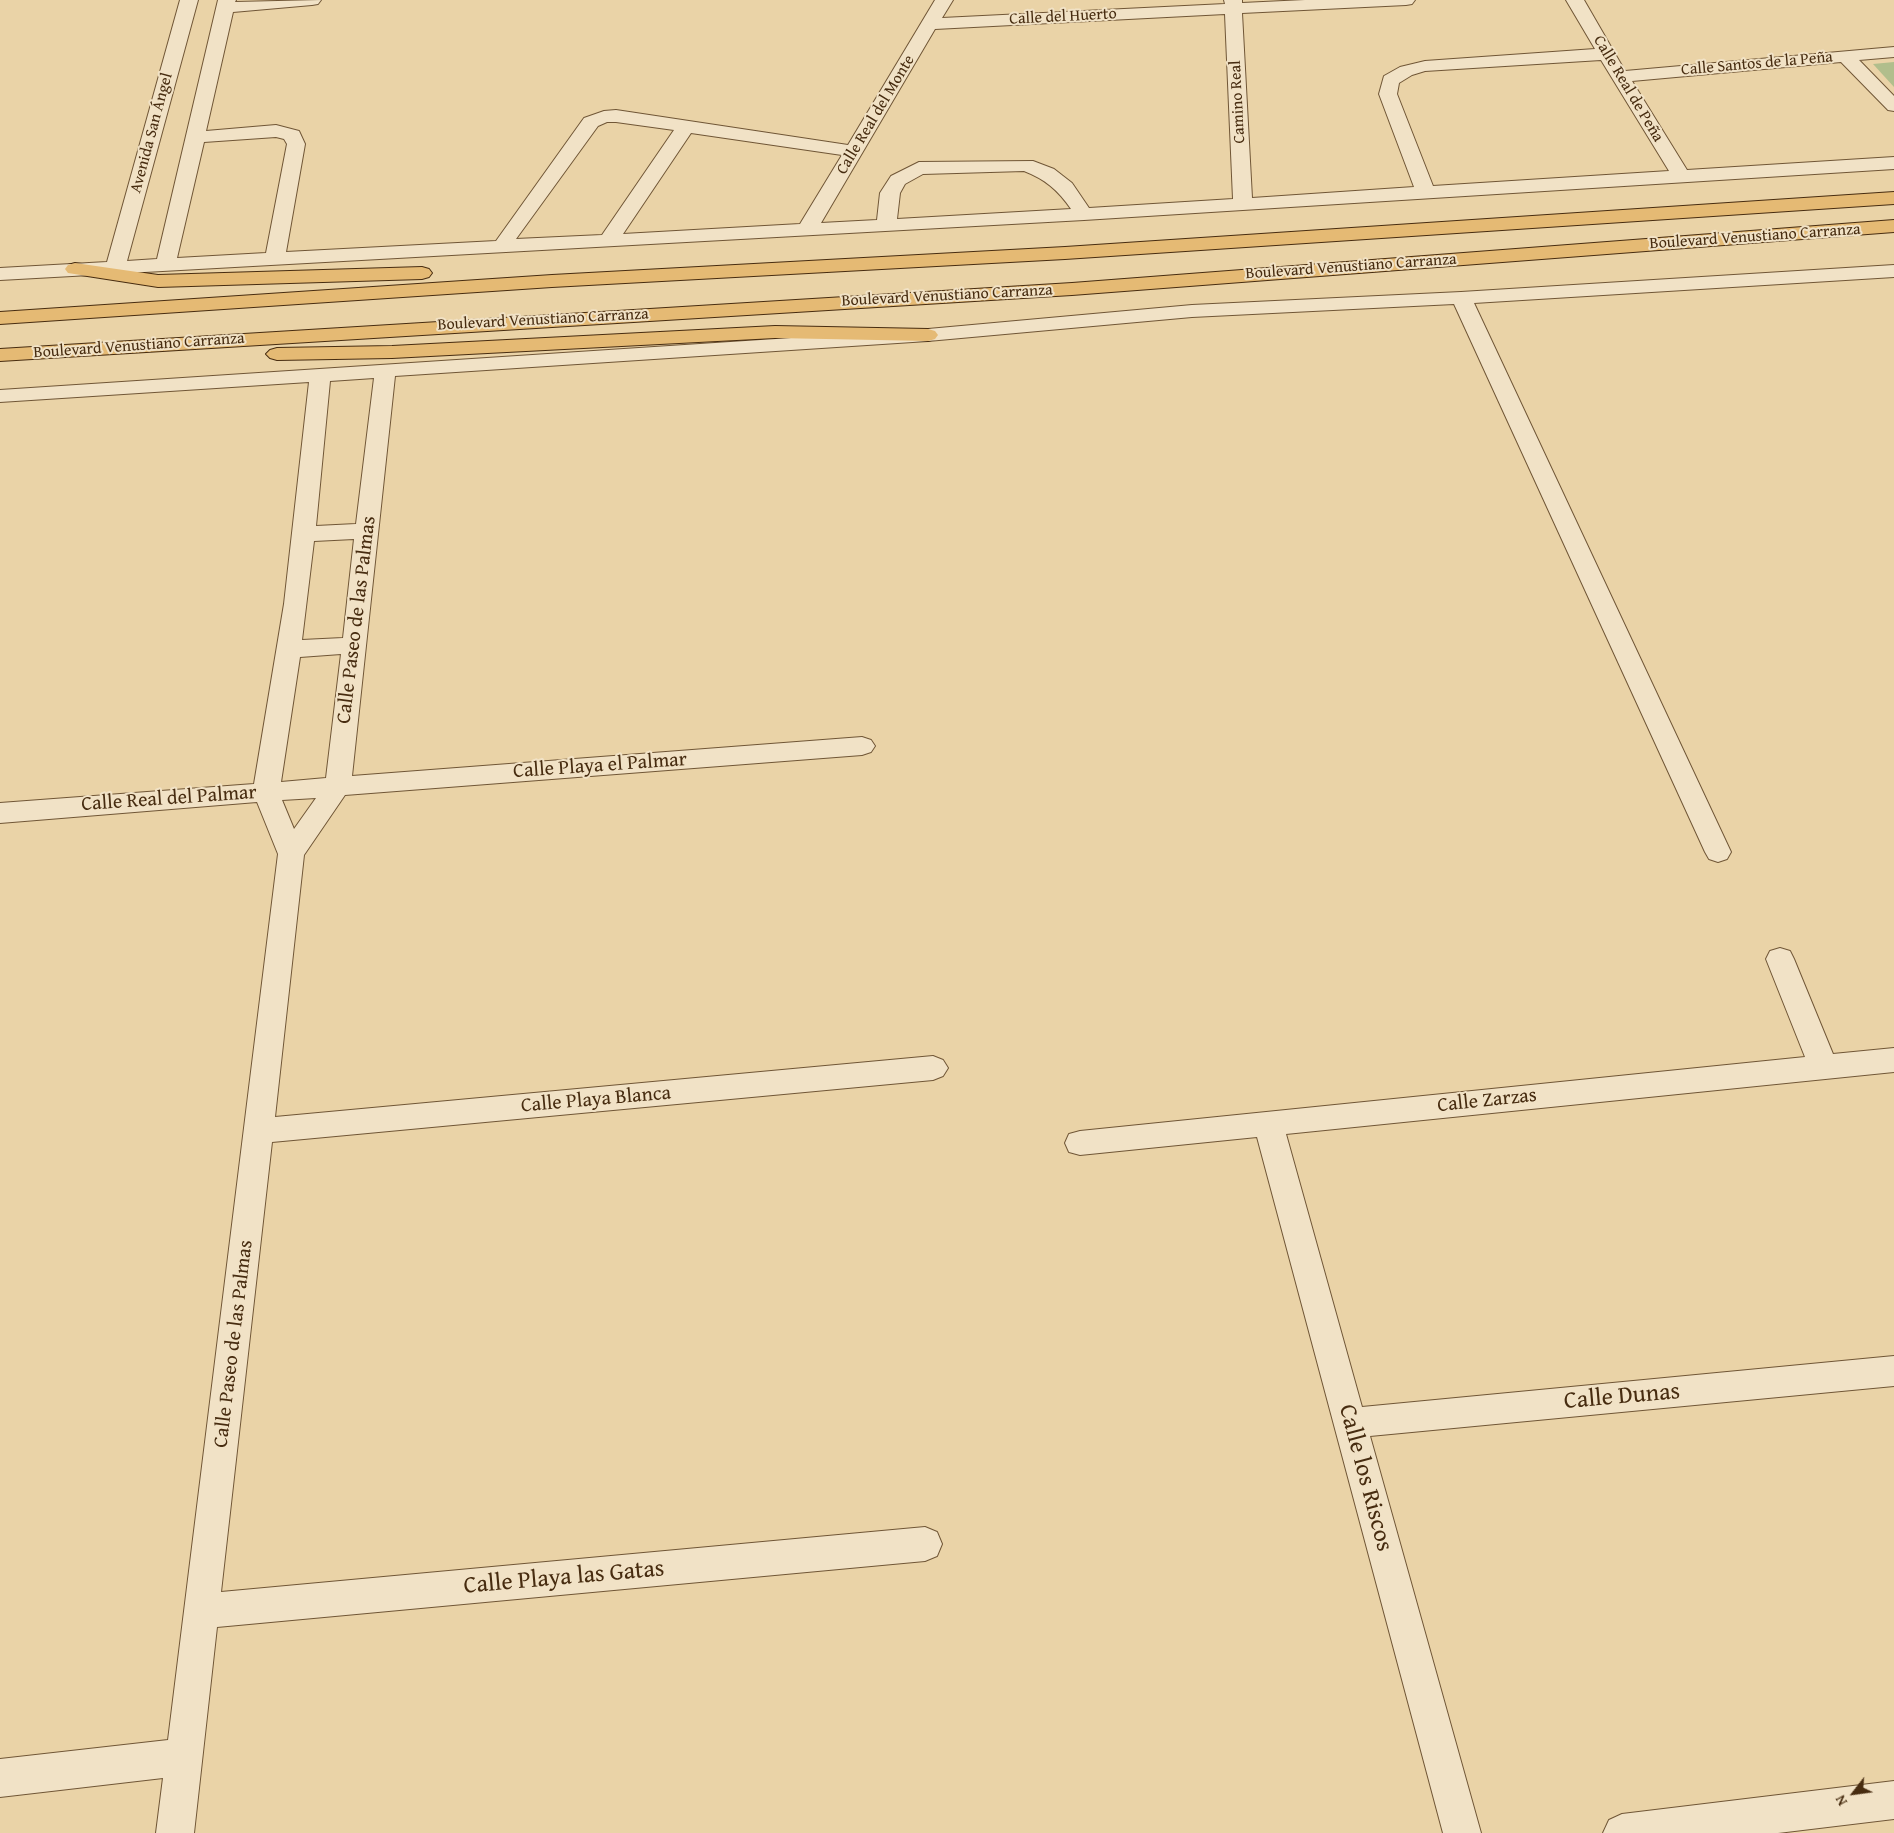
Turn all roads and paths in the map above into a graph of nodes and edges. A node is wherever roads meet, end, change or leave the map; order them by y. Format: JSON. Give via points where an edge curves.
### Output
{"nodes":[{"id":1,"x":189,"y":0,"type":"edge"},
{"id":2,"x":312,"y":0,"type":"edge"},
{"id":3,"x":944,"y":0,"type":"edge"},
{"id":4,"x":1406,"y":0,"type":"edge"},
{"id":5,"x":1576,"y":0,"type":"edge"},
{"id":6,"x":226,"y":4,"type":"edge"},
{"id":7,"x":1233,"y":4,"type":"edge"},
{"id":8,"x":931,"y":24,"type":"junction"},
{"id":9,"x":1894,"y":52,"type":"edge"},
{"id":10,"x":1606,"y":54,"type":"junction"},
{"id":11,"x":1845,"y":56,"type":"junction"},
{"id":12,"x":1620,"y":78,"type":"junction"},
{"id":13,"x":1894,"y":106,"type":"edge"},
{"id":14,"x":686,"y":126,"type":"junction"},
{"id":15,"x":195,"y":137,"type":"junction"},
{"id":16,"x":853,"y":151,"type":"junction"},
{"id":17,"x":1894,"y":163,"type":"edge"},
{"id":18,"x":1682,"y":178,"type":"junction"},
{"id":19,"x":1426,"y":193,"type":"junction"},
{"id":20,"x":1894,"y":198,"type":"edge"},
{"id":21,"x":1242,"y":204,"type":"junction"},
{"id":22,"x":1084,"y":214,"type":"junction"},
{"id":23,"x":886,"y":225,"type":"junction"},
{"id":24,"x":1894,"y":226,"type":"edge"},
{"id":25,"x":807,"y":229,"type":"junction"},
{"id":26,"x":608,"y":241,"type":"junction"},
{"id":27,"x":500,"y":247,"type":"junction"},
{"id":28,"x":275,"y":260,"type":"junction"},
{"id":29,"x":166,"y":264,"type":"junction"},
{"id":30,"x":116,"y":266,"type":"junction"},
{"id":31,"x":75,"y":269,"type":"junction"},
{"id":32,"x":1894,"y":271,"type":"edge"},
{"id":33,"x":0,"y":274,"type":"edge"},
{"id":34,"x":552,"y":281,"type":"junction"},
{"id":35,"x":1461,"y":298,"type":"junction"},
{"id":36,"x":0,"y":318,"type":"edge"},
{"id":37,"x":928,"y":335,"type":"junction"},
{"id":38,"x":121,"y":346,"type":"junction"},
{"id":39,"x":0,"y":355,"type":"edge"},
{"id":40,"x":384,"y":371,"type":"junction"},
{"id":41,"x":320,"y":375,"type":"junction"},
{"id":42,"x":0,"y":396,"type":"edge"},
{"id":43,"x":367,"y":531,"type":"junction"},
{"id":44,"x":303,"y":534,"type":"junction"},
{"id":45,"x":354,"y":645,"type":"junction"},
{"id":46,"x":289,"y":649,"type":"junction"},
{"id":47,"x":862,"y":746,"type":"dead end"},
{"id":48,"x":338,"y":786,"type":"junction"},
{"id":49,"x":266,"y":792,"type":"junction"},
{"id":50,"x":0,"y":812,"type":"edge"},
{"id":51,"x":1718,"y":852,"type":"dead end"},
{"id":52,"x":291,"y":854,"type":"junction"},
{"id":53,"x":1780,"y":959,"type":"dead end"},
{"id":54,"x":1894,"y":1060,"type":"edge"},
{"id":55,"x":1824,"y":1067,"type":"junction"},
{"id":56,"x":933,"y":1068,"type":"dead end"},
{"id":57,"x":1268,"y":1123,"type":"junction"},
{"id":58,"x":259,"y":1131,"type":"junction"},
{"id":59,"x":1080,"y":1142,"type":"dead end"},
{"id":60,"x":1894,"y":1372,"type":"edge"},
{"id":61,"x":1350,"y":1423,"type":"junction"},
{"id":62,"x":926,"y":1544,"type":"dead end"},
{"id":63,"x":202,"y":1611,"type":"junction"},
{"id":64,"x":185,"y":1757,"type":"junction"},
{"id":65,"x":0,"y":1778,"type":"edge"},
{"id":66,"x":1894,"y":1800,"type":"edge"},
{"id":67,"x":176,"y":1833,"type":"edge"},
{"id":68,"x":1462,"y":1833,"type":"edge"},
{"id":69,"x":1622,"y":1833,"type":"edge"}],
"edges":[{"from":1,"to":30,"type":"street","name":"Avenida San Ángel"},
{"from":2,"to":6,"type":"street"},
{"from":3,"to":8,"type":"street","name":"Calle Real del Monte"},
{"from":4,"to":7,"type":"street","name":"Calle del Huerto"},
{"from":5,"to":10,"type":"street","name":"Calle Real de Peña"},
{"from":6,"to":15,"type":"street"},
{"from":7,"to":8,"type":"street","name":"Calle del Huerto"},
{"from":7,"to":21,"type":"street","name":"Camino Real"},
{"from":8,"to":16,"type":"street","name":"Calle Real del Monte"},
{"from":9,"to":11,"type":"street","name":"Calle Santos de la Peña"},
{"from":10,"to":12,"type":"street","name":"Calle Real de Peña"},
{"from":10,"to":19,"type":"street","via":[[1425,66],[1390,80],[1388,94]]},
{"from":11,"to":12,"type":"street","name":"Calle Santos de la Peña"},
{"from":11,"to":13,"type":"street"},
{"from":12,"to":18,"type":"street","name":"Calle Real de Peña"},
{"from":14,"to":16,"type":"street"},
{"from":14,"to":26,"type":"street"},
{"from":14,"to":27,"type":"street","via":[[616,116],[591,122]]},
{"from":15,"to":28,"type":"street","via":[[276,131],[292,136],[296,144]]},
{"from":15,"to":29,"type":"street"},
{"from":16,"to":25,"type":"street","name":"Calle Real del Monte"},
{"from":17,"to":18,"type":"street"},
{"from":18,"to":19,"type":"street"},
{"from":19,"to":21,"type":"street"},
{"from":20,"to":34,"type":"highway","name":"Boulevard Venustiano Carranza","via":[[1065,253]]},
{"from":21,"to":22,"type":"street"},
{"from":22,"to":23,"type":"street"},
{"from":22,"to":23,"type":"street","via":[[1065,187],[1047,173],[1026,164],[920,168],[898,180],[890,193]]},
{"from":23,"to":25,"type":"street"},
{"from":24,"to":38,"type":"highway","name":"Boulevard Venustiano Carranza","via":[[1072,289]]},
{"from":25,"to":26,"type":"street"},
{"from":26,"to":27,"type":"street"},
{"from":27,"to":28,"type":"street"},
{"from":28,"to":29,"type":"street"},
{"from":29,"to":30,"type":"street"},
{"from":30,"to":31,"type":"street"},
{"from":31,"to":33,"type":"street"},
{"from":31,"to":34,"type":"highway","via":[[158,281],[516,270]]},
{"from":32,"to":35,"type":"street"},
{"from":34,"to":36,"type":"highway","name":"Boulevard Venustiano Carranza"},
{"from":35,"to":37,"type":"street","via":[[1192,311]]},
{"from":35,"to":51,"type":"street"},
{"from":37,"to":38,"type":"highway","via":[[775,332],[281,354]]},
{"from":37,"to":40,"type":"street"},
{"from":38,"to":39,"type":"highway","name":"Boulevard Venustiano Carranza"},
{"from":40,"to":41,"type":"street"},
{"from":40,"to":43,"type":"street","name":"Calle Paseo de las Palmas"},
{"from":41,"to":42,"type":"street"},
{"from":41,"to":44,"type":"street"},
{"from":43,"to":44,"type":"street"},
{"from":43,"to":45,"type":"street","name":"Calle Paseo de las Palmas"},
{"from":44,"to":46,"type":"street"},
{"from":45,"to":46,"type":"street"},
{"from":45,"to":48,"type":"street","name":"Calle Paseo de las Palmas"},
{"from":46,"to":49,"type":"street"},
{"from":47,"to":48,"type":"street","name":"Calle Playa el Palmar"},
{"from":48,"to":49,"type":"street","name":"Calle Real del Palmar"},
{"from":48,"to":52,"type":"street","name":"Calle Paseo de las Palmas"},
{"from":49,"to":50,"type":"street","name":"Calle Real del Palmar"},
{"from":49,"to":52,"type":"street","name":"Calle Paseo de las Palmas"},
{"from":52,"to":58,"type":"street","name":"Calle Paseo de las Palmas"},
{"from":53,"to":55,"type":"street"},
{"from":54,"to":55,"type":"street","name":"Calle Zarzas"},
{"from":55,"to":57,"type":"street","name":"Calle Zarzas"},
{"from":56,"to":58,"type":"street","name":"Calle Playa Blanca"},
{"from":57,"to":59,"type":"street","name":"Calle Zarzas"},
{"from":57,"to":61,"type":"street","name":"Calle los Riscos"},
{"from":58,"to":63,"type":"street","name":"Calle Paseo de las Palmas"},
{"from":60,"to":61,"type":"street","name":"Calle Dunas"},
{"from":61,"to":68,"type":"street","name":"Calle los Riscos"},
{"from":62,"to":63,"type":"street","name":"Calle Playa las Gatas"},
{"from":63,"to":64,"type":"street","name":"Calle Paseo de las Palmas"},
{"from":64,"to":65,"type":"street"},
{"from":64,"to":67,"type":"street","name":"Calle Paseo de las Palmas"},
{"from":66,"to":69,"type":"street"}]}
